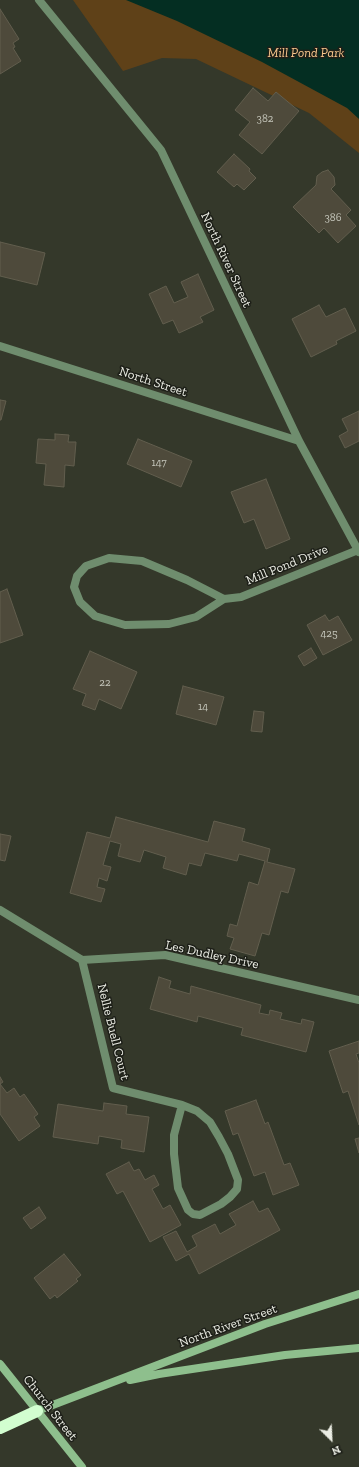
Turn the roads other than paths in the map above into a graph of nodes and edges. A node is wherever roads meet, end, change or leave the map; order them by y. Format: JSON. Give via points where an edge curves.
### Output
{"nodes":[{"id":1,"x":39,"y":0,"type":"edge"},
{"id":2,"x":0,"y":346,"type":"edge"},
{"id":3,"x":299,"y":441,"type":"junction"},
{"id":4,"x":358,"y":551,"type":"edge"},
{"id":5,"x":224,"y":599,"type":"junction"},
{"id":6,"x":0,"y":910,"type":"edge"},
{"id":7,"x":82,"y":960,"type":"junction"},
{"id":8,"x":359,"y":1000,"type":"edge"},
{"id":9,"x":182,"y":1105,"type":"junction"},
{"id":10,"x":359,"y":1294,"type":"edge"},
{"id":11,"x":359,"y":1348,"type":"edge"},
{"id":12,"x":0,"y":1364,"type":"edge"},
{"id":13,"x":108,"y":1385,"type":"junction"},
{"id":14,"x":37,"y":1411,"type":"junction"},
{"id":15,"x":0,"y":1428,"type":"edge"},
{"id":16,"x":82,"y":1467,"type":"edge"}],
"edges":[{"from":1,"to":3,"type":"street","name":"North River Street","via":[[161,150]]},
{"from":2,"to":3,"type":"street","name":"North Street"},
{"from":3,"to":4,"type":"street","name":"North River Street"},
{"from":4,"to":5,"type":"street","name":"Mill Pond Drive","via":[[241,596]]},
{"from":5,"to":5,"type":"street","name":"Mill Pond Drive","via":[[142,561],[110,558],[86,566],[76,576],[74,587],[80,602],[95,616],[125,626],[169,624],[196,617]]},
{"from":6,"to":7,"type":"street"},
{"from":7,"to":8,"type":"street","name":"Les Dudley Drive","via":[[165,955]]},
{"from":7,"to":9,"type":"street","name":"Nellie Buell Court","via":[[112,1088]]},
{"from":9,"to":9,"type":"street","name":"Nellie Buell Court","via":[[197,1111],[210,1122],[228,1154],[238,1180],[237,1189],[230,1197],[200,1215],[188,1210],[178,1188],[174,1134]]},
{"from":10,"to":13,"type":"main road","name":"North River Street","via":[[265,1324]]},
{"from":11,"to":13,"type":"main road","name":"North River Street","via":[[285,1355],[158,1374]]},
{"from":12,"to":14,"type":"main road","name":"Church Street"},
{"from":13,"to":14,"type":"main road","name":"North River Street"},
{"from":14,"to":15,"type":"highway"},
{"from":14,"to":16,"type":"main road","name":"Church Street"}]}
